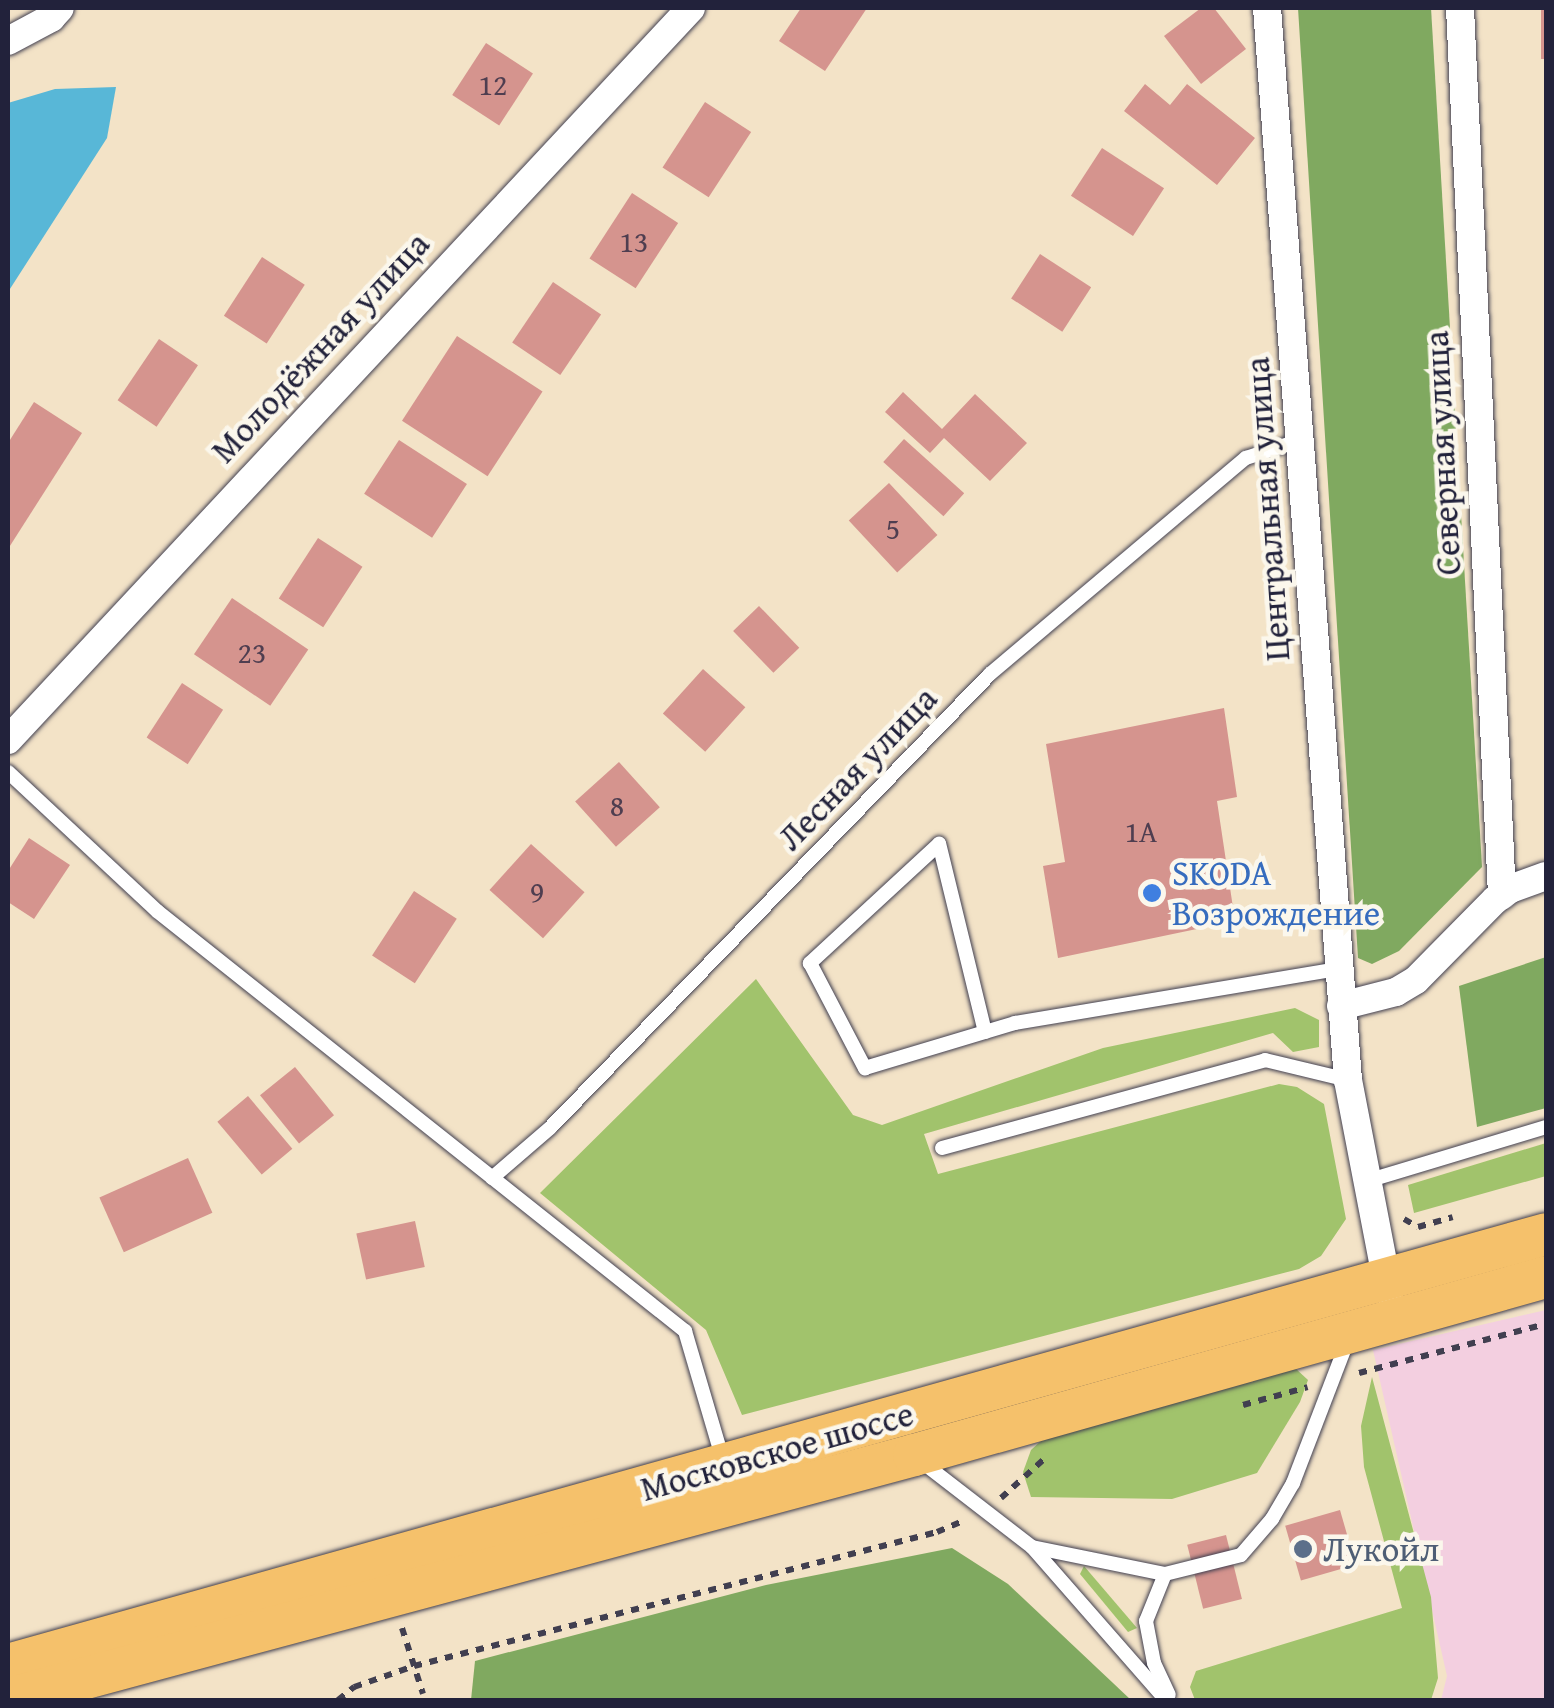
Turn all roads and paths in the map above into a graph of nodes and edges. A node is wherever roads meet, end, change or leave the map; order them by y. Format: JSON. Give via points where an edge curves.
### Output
{"nodes":[{"id":1,"x":60,"y":8,"type":"edge"},
{"id":2,"x":691,"y":8,"type":"edge"},
{"id":3,"x":1267,"y":8,"type":"edge"},
{"id":4,"x":1460,"y":8,"type":"edge"},
{"id":5,"x":8,"y":41,"type":"edge"},
{"id":6,"x":1298,"y":441,"type":"junction"},
{"id":7,"x":8,"y":740,"type":"edge"},
{"id":8,"x":8,"y":772,"type":"edge"},
{"id":9,"x":1546,"y":876,"type":"edge"},
{"id":10,"x":1506,"y":892,"type":"junction"},
{"id":11,"x":1338,"y":969,"type":"junction"},
{"id":12,"x":1341,"y":1006,"type":"junction"},
{"id":13,"x":985,"y":1032,"type":"junction"},
{"id":14,"x":1348,"y":1080,"type":"junction"},
{"id":15,"x":1546,"y":1127,"type":"edge"},
{"id":16,"x":942,"y":1148,"type":"dead end"},
{"id":17,"x":492,"y":1178,"type":"junction"},
{"id":18,"x":1367,"y":1181,"type":"junction"},
{"id":19,"x":1546,"y":1234,"type":"edge"},
{"id":20,"x":1546,"y":1277,"type":"edge"},
{"id":21,"x":1390,"y":1298,"type":"junction"},
{"id":22,"x":1351,"y":1330,"type":"junction"},
{"id":23,"x":914,"y":1455,"type":"junction"},
{"id":24,"x":725,"y":1466,"type":"junction"},
{"id":25,"x":1032,"y":1546,"type":"junction"},
{"id":26,"x":1165,"y":1574,"type":"junction"},
{"id":27,"x":391,"y":1596,"type":"junction"},
{"id":28,"x":8,"y":1665,"type":"edge"},
{"id":29,"x":414,"y":1666,"type":"junction"},
{"id":30,"x":423,"y":1694,"type":"dead end"},
{"id":31,"x":8,"y":1699,"type":"edge"},
{"id":32,"x":338,"y":1700,"type":"edge"},
{"id":33,"x":1168,"y":1700,"type":"edge"}],
"edges":[{"from":1,"to":5,"type":"street"},
{"from":2,"to":7,"type":"street","name":"Молодёжная улица"},
{"from":3,"to":6,"type":"street","name":"Центральная улица"},
{"from":4,"to":10,"type":"street","name":"Северная улица"},
{"from":6,"to":11,"type":"street","name":"Центральная улица"},
{"from":6,"to":17,"type":"lane","name":"Лесная улица","via":[[1246,458],[990,674],[550,1128]]},
{"from":8,"to":17,"type":"lane","via":[[157,911]]},
{"from":9,"to":10,"type":"street"},
{"from":10,"to":12,"type":"street","via":[[1416,980]]},
{"from":11,"to":12,"type":"street","name":"Центральная улица"},
{"from":11,"to":13,"type":"lane"},
{"from":12,"to":14,"type":"street","name":"Центральная улица"},
{"from":13,"to":13,"type":"lane","via":[[866,1068],[810,963],[940,844]]},
{"from":14,"to":16,"type":"lane","via":[[1265,1060]]},
{"from":14,"to":18,"type":"street","name":"Центральная улица"},
{"from":15,"to":18,"type":"lane"},
{"from":17,"to":24,"type":"lane","via":[[685,1331]]},
{"from":18,"to":21,"type":"street","name":"Центральная улица"},
{"from":19,"to":21,"type":"main road","name":"Московское шоссе"},
{"from":20,"to":21,"type":"main road","name":"Московское шоссе"},
{"from":21,"to":22,"type":"main road","name":"Московское шоссе"},
{"from":21,"to":24,"type":"main road","name":"Московское шоссе"},
{"from":22,"to":23,"type":"main road","name":"Московское шоссе"},
{"from":22,"to":26,"type":"lane","via":[[1293,1483],[1272,1519],[1241,1555]]},
{"from":23,"to":25,"type":"lane"},
{"from":23,"to":27,"type":"main road","name":"Московское шоссе"},
{"from":24,"to":28,"type":"main road","name":"Московское шоссе"},
{"from":25,"to":26,"type":"lane"},
{"from":25,"to":33,"type":"lane"},
{"from":26,"to":33,"type":"lane","via":[[1146,1621]]},
{"from":27,"to":29,"type":"path"},
{"from":27,"to":31,"type":"main road","name":"Московское шоссе"},
{"from":29,"to":30,"type":"path"},
{"from":29,"to":32,"type":"path","via":[[354,1686]]}]}
